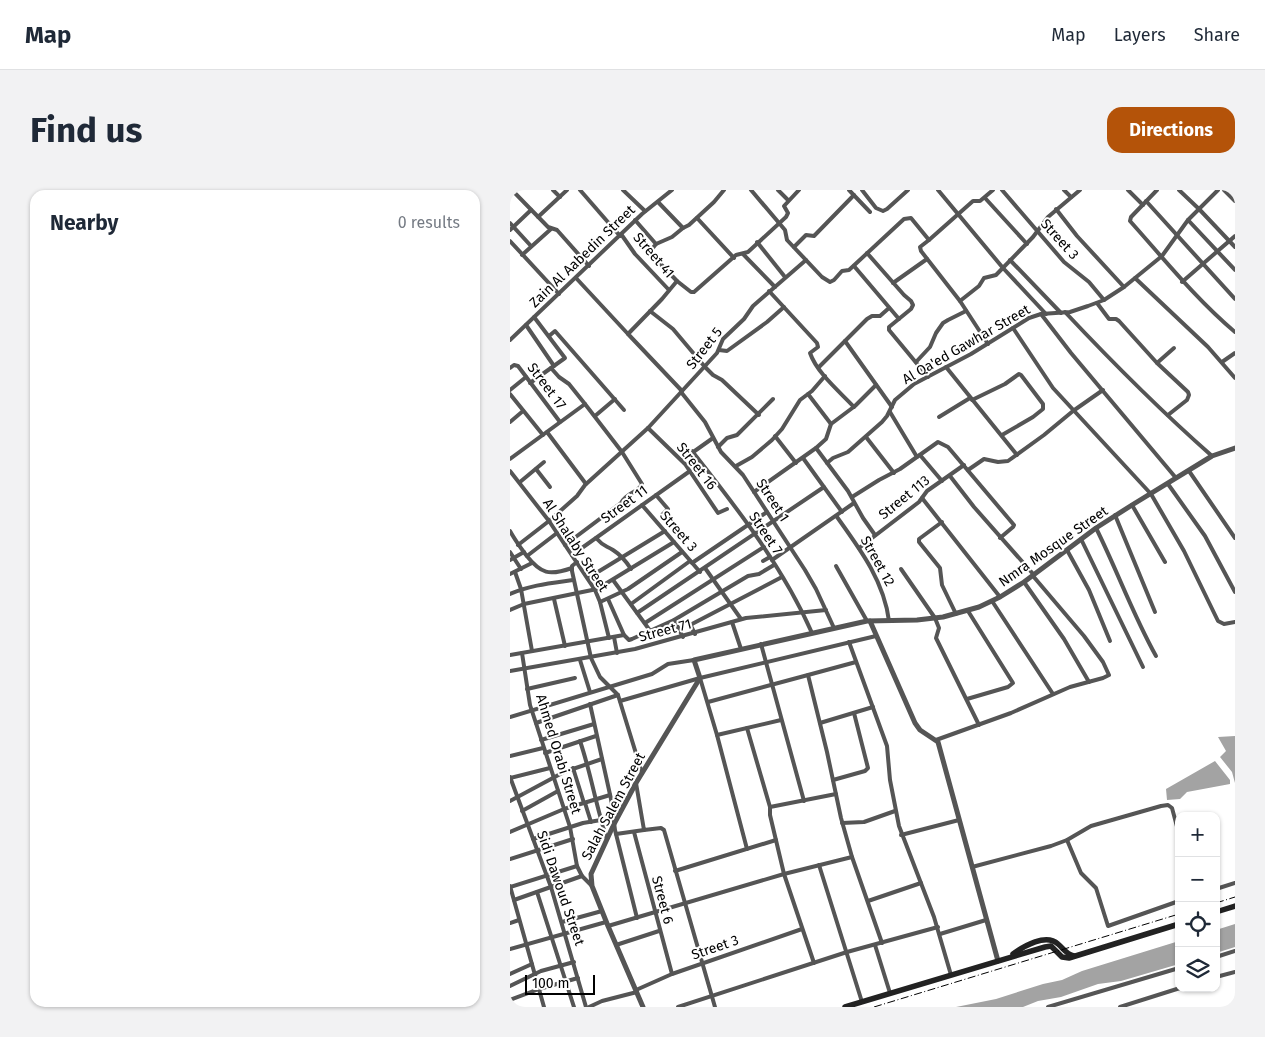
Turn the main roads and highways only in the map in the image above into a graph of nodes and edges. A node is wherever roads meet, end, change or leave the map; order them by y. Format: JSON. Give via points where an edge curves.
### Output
{"nodes":[{"id":1,"x":1235,"y":906,"type":"edge"},
{"id":2,"x":1220,"y":911,"type":"edge"},
{"id":3,"x":1175,"y":925,"type":"edge"},
{"id":4,"x":845,"y":1007,"type":"edge"}],
"edges":[{"from":1,"to":2,"type":"main road"},
{"from":3,"to":4,"type":"main road","via":[[1069,958],[1064,958],[1049,946]]}]}
